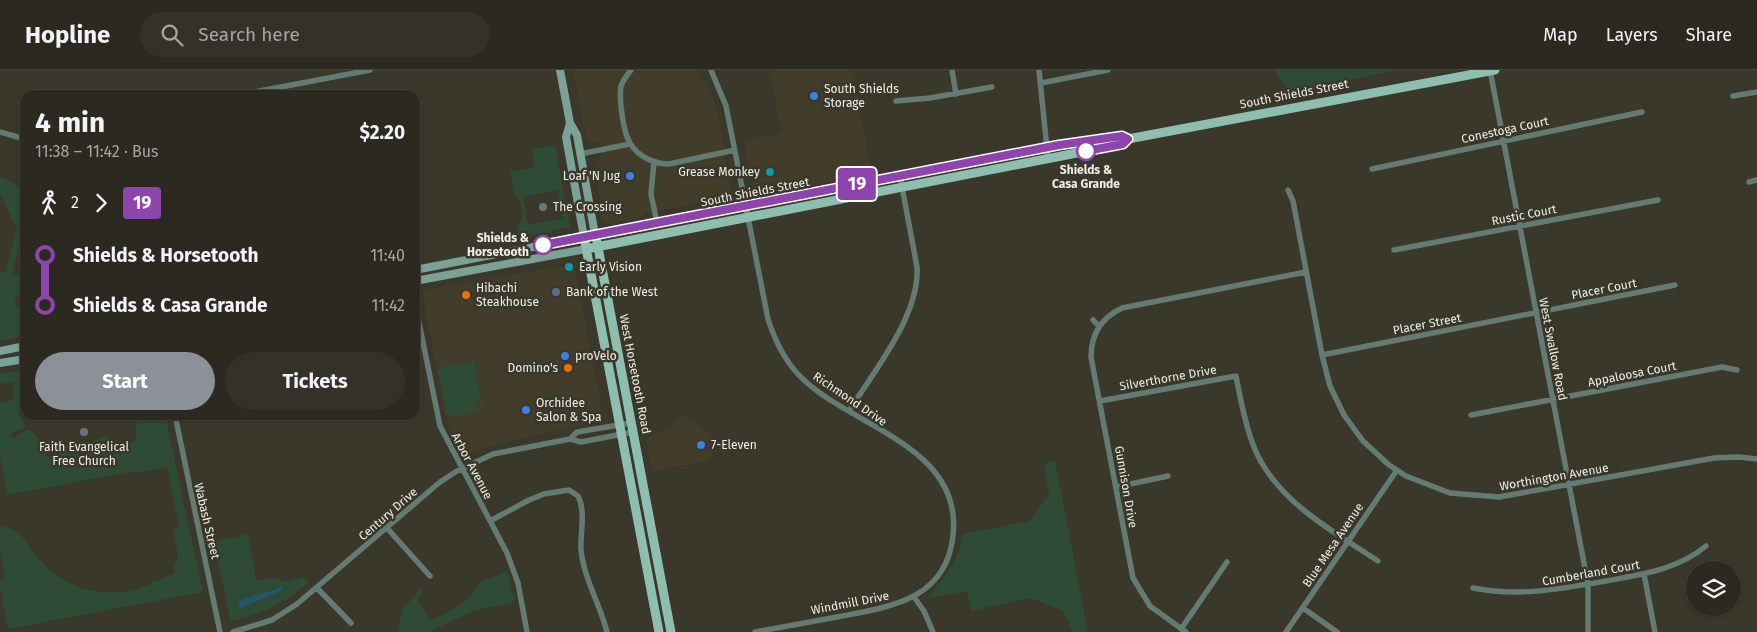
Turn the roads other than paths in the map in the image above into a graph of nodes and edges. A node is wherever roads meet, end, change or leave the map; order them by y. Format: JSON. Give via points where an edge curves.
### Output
{"nodes":[{"id":1,"x":370,"y":70,"type":"edge"},
{"id":2,"x":560,"y":70,"type":"edge"},
{"id":3,"x":631,"y":70,"type":"edge"},
{"id":4,"x":711,"y":70,"type":"edge"},
{"id":5,"x":952,"y":70,"type":"edge"},
{"id":6,"x":1039,"y":70,"type":"edge"},
{"id":7,"x":1108,"y":70,"type":"edge"},
{"id":8,"x":1492,"y":70,"type":"edge"},
{"id":9,"x":1041,"y":83,"type":"junction"},
{"id":10,"x":992,"y":87,"type":"dead end"},
{"id":11,"x":265,"y":90,"type":"edge"},
{"id":12,"x":1757,"y":92,"type":"edge"},
{"id":13,"x":956,"y":94,"type":"junction"},
{"id":14,"x":1733,"y":96,"type":"dead end"},
{"id":15,"x":896,"y":101,"type":"dead end"},
{"id":16,"x":1642,"y":112,"type":"dead end"},
{"id":17,"x":570,"y":123,"type":"junction"},
{"id":18,"x":0,"y":132,"type":"edge"},
{"id":19,"x":20,"y":138,"type":"edge"},
{"id":20,"x":1128,"y":139,"type":"junction"},
{"id":21,"x":1503,"y":140,"type":"junction"},
{"id":22,"x":630,"y":144,"type":"junction"},
{"id":23,"x":1046,"y":147,"type":"junction"},
{"id":24,"x":735,"y":150,"type":"junction"},
{"id":25,"x":580,"y":154,"type":"junction"},
{"id":26,"x":1048,"y":159,"type":"junction"},
{"id":27,"x":654,"y":162,"type":"junction"},
{"id":28,"x":1372,"y":168,"type":"dead end"},
{"id":29,"x":900,"y":176,"type":"junction"},
{"id":30,"x":1757,"y":180,"type":"edge"},
{"id":31,"x":1749,"y":182,"type":"dead end"},
{"id":32,"x":902,"y":187,"type":"junction"},
{"id":33,"x":1288,"y":190,"type":"dead end"},
{"id":34,"x":1658,"y":200,"type":"dead end"},
{"id":35,"x":746,"y":206,"type":"junction"},
{"id":36,"x":748,"y":217,"type":"junction"},
{"id":37,"x":657,"y":223,"type":"junction"},
{"id":38,"x":1520,"y":226,"type":"junction"},
{"id":39,"x":595,"y":235,"type":"junction"},
{"id":40,"x":584,"y":237,"type":"junction"},
{"id":41,"x":598,"y":246,"type":"junction"},
{"id":42,"x":586,"y":249,"type":"junction"},
{"id":43,"x":1394,"y":250,"type":"dead end"},
{"id":44,"x":420,"y":269,"type":"edge"},
{"id":45,"x":1306,"y":272,"type":"junction"},
{"id":46,"x":420,"y":281,"type":"edge"},
{"id":47,"x":1675,"y":286,"type":"dead end"},
{"id":48,"x":1536,"y":312,"type":"junction"},
{"id":49,"x":1092,"y":320,"type":"dead end"},
{"id":50,"x":1099,"y":326,"type":"junction"},
{"id":51,"x":420,"y":328,"type":"edge"},
{"id":52,"x":20,"y":347,"type":"edge"},
{"id":53,"x":0,"y":351,"type":"edge"},
{"id":54,"x":1322,"y":355,"type":"junction"},
{"id":55,"x":20,"y":359,"type":"edge"},
{"id":56,"x":0,"y":363,"type":"edge"},
{"id":57,"x":1737,"y":370,"type":"dead end"},
{"id":58,"x":1100,"y":400,"type":"junction"},
{"id":59,"x":1553,"y":400,"type":"junction"},
{"id":60,"x":849,"y":411,"type":"junction"},
{"id":61,"x":1471,"y":414,"type":"dead end"},
{"id":62,"x":176,"y":420,"type":"edge"},
{"id":63,"x":619,"y":425,"type":"junction"},
{"id":64,"x":632,"y":427,"type":"junction"},
{"id":65,"x":621,"y":434,"type":"junction"},
{"id":66,"x":570,"y":439,"type":"junction"},
{"id":67,"x":1757,"y":459,"type":"edge"},
{"id":68,"x":462,"y":468,"type":"junction"},
{"id":69,"x":1397,"y":470,"type":"junction"},
{"id":70,"x":1168,"y":476,"type":"dead end"},
{"id":71,"x":1569,"y":485,"type":"junction"},
{"id":72,"x":1116,"y":487,"type":"junction"},
{"id":73,"x":490,"y":521,"type":"junction"},
{"id":74,"x":387,"y":528,"type":"junction"},
{"id":75,"x":1348,"y":541,"type":"junction"},
{"id":76,"x":1706,"y":546,"type":"dead end"},
{"id":77,"x":1378,"y":561,"type":"dead end"},
{"id":78,"x":1227,"y":562,"type":"dead end"},
{"id":79,"x":1644,"y":574,"type":"junction"},
{"id":80,"x":430,"y":576,"type":"dead end"},
{"id":81,"x":1588,"y":584,"type":"junction"},
{"id":82,"x":317,"y":588,"type":"junction"},
{"id":83,"x":1473,"y":588,"type":"dead end"},
{"id":84,"x":914,"y":598,"type":"junction"},
{"id":85,"x":1303,"y":608,"type":"junction"},
{"id":86,"x":350,"y":623,"type":"dead end"},
{"id":87,"x":790,"y":629,"type":"edge"},
{"id":88,"x":1183,"y":630,"type":"edge"},
{"id":89,"x":220,"y":632,"type":"edge"},
{"id":90,"x":233,"y":632,"type":"edge"},
{"id":91,"x":527,"y":632,"type":"edge"},
{"id":92,"x":607,"y":632,"type":"edge"},
{"id":93,"x":659,"y":632,"type":"edge"},
{"id":94,"x":671,"y":632,"type":"edge"},
{"id":95,"x":755,"y":632,"type":"edge"},
{"id":96,"x":933,"y":632,"type":"edge"},
{"id":97,"x":1286,"y":632,"type":"edge"},
{"id":98,"x":1337,"y":632,"type":"edge"},
{"id":99,"x":1588,"y":632,"type":"edge"},
{"id":100,"x":1655,"y":632,"type":"edge"}],
"edges":[{"from":1,"to":11,"type":"street"},
{"from":2,"to":17,"type":"main road","name":"West Horsetooth Road"},
{"from":3,"to":22,"type":"street","via":[[622,84],[620,96]]},
{"from":4,"to":24,"type":"street","name":"Richmond Drive","via":[[726,106]]},
{"from":5,"to":13,"type":"street"},
{"from":6,"to":9,"type":"street"},
{"from":7,"to":9,"type":"street"},
{"from":8,"to":20,"type":"main road","name":"South Shields Street"},
{"from":8,"to":21,"type":"street","name":"West Swallow Road"},
{"from":9,"to":23,"type":"street"},
{"from":10,"to":13,"type":"street"},
{"from":12,"to":14,"type":"street"},
{"from":13,"to":15,"type":"street"},
{"from":16,"to":21,"type":"street","name":"Conestoga Court"},
{"from":17,"to":25,"type":"main road","name":"West Horsetooth Road","via":[[577,135]]},
{"from":17,"to":40,"type":"main road","name":"West Horsetooth Road","via":[[566,137]]},
{"from":18,"to":19,"type":"street"},
{"from":20,"to":23,"type":"main road","name":"South Shields Street","via":[[1122,136]]},
{"from":20,"to":26,"type":"main road","name":"South Shields Street","via":[[1123,144]]},
{"from":21,"to":28,"type":"street","name":"Conestoga Court"},
{"from":21,"to":38,"type":"street","name":"West Swallow Road"},
{"from":22,"to":25,"type":"street"},
{"from":22,"to":27,"type":"street"},
{"from":23,"to":26,"type":"street"},
{"from":23,"to":29,"type":"main road","name":"South Shields Street"},
{"from":24,"to":27,"type":"street","via":[[669,164]]},
{"from":24,"to":35,"type":"street","name":"Richmond Drive"},
{"from":25,"to":39,"type":"main road","name":"West Horsetooth Road"},
{"from":26,"to":32,"type":"main road","name":"South Shields Street"},
{"from":27,"to":37,"type":"street","via":[[651,192]]},
{"from":29,"to":32,"type":"street"},
{"from":29,"to":35,"type":"main road","name":"South Shields Street"},
{"from":30,"to":31,"type":"street"},
{"from":32,"to":36,"type":"main road","name":"South Shields Street"},
{"from":32,"to":60,"type":"street","via":[[917,267],[915,298],[905,321]]},
{"from":33,"to":45,"type":"street","name":"Worthington Avenue"},
{"from":34,"to":38,"type":"street","name":"Rustic Court"},
{"from":35,"to":36,"type":"street","name":"Richmond Drive"},
{"from":35,"to":37,"type":"main road","name":"South Shields Street"},
{"from":36,"to":41,"type":"main road","name":"South Shields Street"},
{"from":36,"to":60,"type":"street","name":"Richmond Drive","via":[[768,319],[777,342],[793,370]]},
{"from":37,"to":39,"type":"main road","name":"South Shields Street"},
{"from":38,"to":43,"type":"street","name":"Rustic Court"},
{"from":38,"to":48,"type":"street","name":"West Swallow Road"},
{"from":39,"to":40,"type":"main road","name":"South Shields Street"},
{"from":39,"to":41,"type":"main road","name":"West Horsetooth Road"},
{"from":40,"to":42,"type":"main road","name":"West Horsetooth Road"},
{"from":40,"to":44,"type":"main road","name":"South Shields Street"},
{"from":41,"to":42,"type":"main road","name":"South Shields Street"},
{"from":41,"to":64,"type":"main road","name":"West Horsetooth Road"},
{"from":42,"to":46,"type":"main road","name":"South Shields Street"},
{"from":42,"to":63,"type":"main road","name":"West Horsetooth Road"},
{"from":45,"to":50,"type":"street","via":[[1128,306],[1113,312]]},
{"from":45,"to":54,"type":"street","name":"Worthington Avenue"},
{"from":47,"to":48,"type":"street","name":"Placer Court"},
{"from":48,"to":54,"type":"street","name":"Placer Street"},
{"from":48,"to":59,"type":"street","name":"West Swallow Road"},
{"from":49,"to":50,"type":"street"},
{"from":50,"to":58,"type":"street","name":"Gunnison Drive","via":[[1093,339],[1091,357]]},
{"from":51,"to":68,"type":"street","name":"Arbor Avenue","via":[[440,426]]},
{"from":52,"to":53,"type":"main road"},
{"from":54,"to":69,"type":"street","name":"Worthington Avenue","via":[[1330,386],[1344,415],[1363,441]]},
{"from":55,"to":56,"type":"main road"},
{"from":57,"to":59,"type":"street","name":"Appaloosa Court","via":[[1722,367]]},
{"from":58,"to":72,"type":"street","name":"Gunnison Drive"},
{"from":58,"to":75,"type":"street","name":"Silverthorne Drive","via":[[1236,376],[1251,441],[1270,475],[1295,504]]},
{"from":59,"to":61,"type":"street","name":"Appaloosa Court"},
{"from":59,"to":71,"type":"street","name":"West Swallow Road"},
{"from":60,"to":84,"type":"street","name":"Richmond Drive","via":[[925,459],[947,491],[954,520],[950,552],[938,575]]},
{"from":62,"to":89,"type":"street","name":"Wabash Street"},
{"from":63,"to":64,"type":"street","name":"Century Drive"},
{"from":63,"to":65,"type":"main road","name":"West Horsetooth Road"},
{"from":63,"to":66,"type":"street","name":"Century Drive","via":[[577,432]]},
{"from":64,"to":65,"type":"street","name":"Century Drive"},
{"from":64,"to":94,"type":"main road","name":"West Horsetooth Road"},
{"from":65,"to":66,"type":"street","name":"Century Drive","via":[[581,442]]},
{"from":65,"to":93,"type":"main road","name":"West Horsetooth Road"},
{"from":66,"to":68,"type":"street","name":"Century Drive","via":[[493,454]]},
{"from":67,"to":71,"type":"street","name":"Worthington Avenue","via":[[1714,458]]},
{"from":68,"to":73,"type":"street","name":"Arbor Avenue"},
{"from":68,"to":74,"type":"street","name":"Century Drive","via":[[440,482]]},
{"from":69,"to":71,"type":"street","name":"Worthington Avenue","via":[[1433,488],[1482,497]]},
{"from":69,"to":75,"type":"street","name":"Blue Mesa Avenue"},
{"from":70,"to":72,"type":"street"},
{"from":71,"to":81,"type":"street","name":"West Swallow Road"},
{"from":72,"to":88,"type":"street","name":"Gunnison Drive","via":[[1130,568],[1138,588],[1150,606]]},
{"from":73,"to":91,"type":"street","name":"Arbor Avenue","via":[[512,566]]},
{"from":73,"to":92,"type":"street","via":[[544,494],[569,490],[578,496],[585,572]]},
{"from":74,"to":80,"type":"street"},
{"from":74,"to":82,"type":"street","name":"Century Drive"},
{"from":75,"to":77,"type":"street","name":"Silverthorne Drive"},
{"from":75,"to":85,"type":"street","name":"Blue Mesa Avenue"},
{"from":76,"to":79,"type":"street","name":"Cumberland Court","via":[[1679,564]]},
{"from":78,"to":88,"type":"street"},
{"from":79,"to":81,"type":"street","name":"Cumberland Court"},
{"from":79,"to":100,"type":"street"},
{"from":81,"to":83,"type":"street","name":"Cumberland Court","via":[[1536,593]]},
{"from":81,"to":99,"type":"street","name":"West Swallow Road"},
{"from":82,"to":86,"type":"street"},
{"from":82,"to":90,"type":"street","name":"Century Drive","via":[[272,620]]},
{"from":84,"to":87,"type":"street","name":"Windmill Drive"},
{"from":84,"to":96,"type":"street"},
{"from":85,"to":97,"type":"street","name":"Blue Mesa Avenue"},
{"from":85,"to":98,"type":"street"},
{"from":87,"to":95,"type":"street","name":"Windmill Drive"}]}
